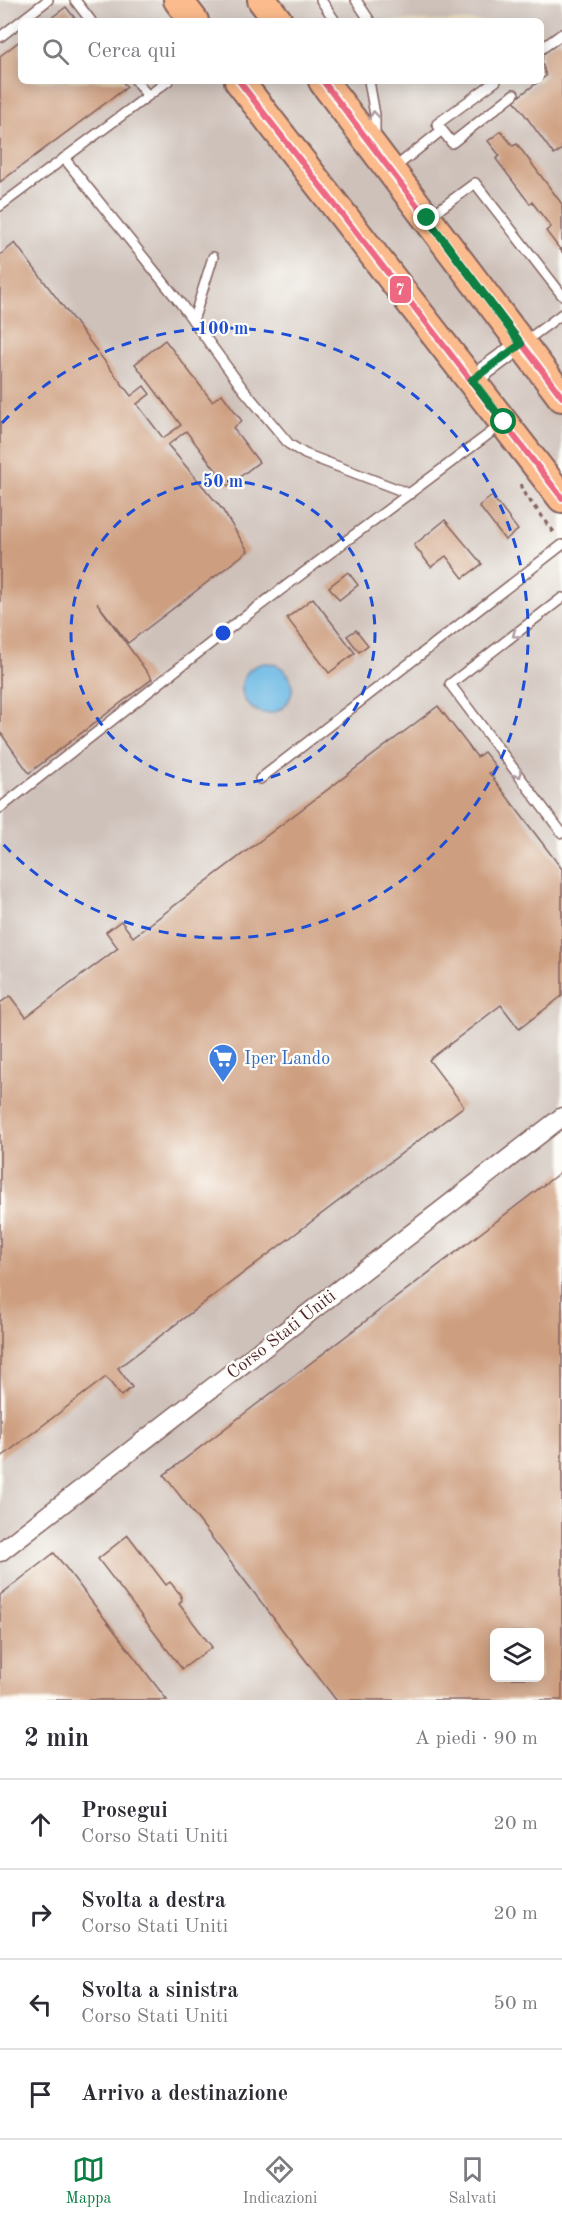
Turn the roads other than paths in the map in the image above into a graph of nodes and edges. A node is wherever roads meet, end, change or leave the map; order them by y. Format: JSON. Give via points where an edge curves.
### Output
{"nodes":[{"id":1,"x":48,"y":0,"type":"edge"},
{"id":2,"x":75,"y":0,"type":"edge"},
{"id":3,"x":178,"y":0,"type":"edge"},
{"id":4,"x":262,"y":0,"type":"edge"},
{"id":5,"x":321,"y":0,"type":"edge"},
{"id":6,"x":356,"y":0,"type":"edge"},
{"id":7,"x":25,"y":18,"type":"edge"},
{"id":8,"x":89,"y":18,"type":"edge"},
{"id":9,"x":192,"y":18,"type":"edge"},
{"id":10,"x":276,"y":18,"type":"edge"},
{"id":11,"x":333,"y":18,"type":"edge"},
{"id":12,"x":368,"y":18,"type":"edge"},
{"id":13,"x":18,"y":23,"type":"edge"},
{"id":14,"x":562,"y":34,"type":"edge"},
{"id":15,"x":0,"y":37,"type":"edge"},
{"id":16,"x":544,"y":47,"type":"edge"},
{"id":17,"x":138,"y":84,"type":"edge"},
{"id":18,"x":164,"y":84,"type":"edge"},
{"id":19,"x":241,"y":84,"type":"edge"},
{"id":20,"x":325,"y":84,"type":"edge"},
{"id":21,"x":370,"y":84,"type":"edge"},
{"id":22,"x":492,"y":84,"type":"edge"},
{"id":23,"x":514,"y":94,"type":"dead end"},
{"id":24,"x":148,"y":96,"type":"junction"},
{"id":25,"x":442,"y":130,"type":"junction"},
{"id":26,"x":64,"y":158,"type":"junction"},
{"id":27,"x":383,"y":160,"type":"junction"},
{"id":28,"x":0,"y":206,"type":"edge"},
{"id":29,"x":427,"y":218,"type":"junction"},
{"id":30,"x":213,"y":257,"type":"dead end"},
{"id":31,"x":562,"y":294,"type":"edge"},
{"id":32,"x":562,"y":314,"type":"edge"},
{"id":33,"x":193,"y":321,"type":"junction"},
{"id":34,"x":521,"y":344,"type":"junction"},
{"id":35,"x":472,"y":380,"type":"junction"},
{"id":36,"x":562,"y":397,"type":"edge"},
{"id":37,"x":504,"y":422,"type":"junction"},
{"id":38,"x":410,"y":494,"type":"junction"},
{"id":39,"x":562,"y":498,"type":"edge"},
{"id":40,"x":562,"y":545,"type":"edge"},
{"id":41,"x":562,"y":598,"type":"edge"},
{"id":42,"x":260,"y":779,"type":"dead end"},
{"id":43,"x":0,"y":808,"type":"edge"},
{"id":44,"x":562,"y":832,"type":"edge"},
{"id":45,"x":562,"y":1117,"type":"edge"},
{"id":46,"x":0,"y":1552,"type":"edge"}],
"edges":[{"from":1,"to":7,"type":"lane"},
{"from":2,"to":8,"type":"lane"},
{"from":3,"to":9,"type":"main road"},
{"from":4,"to":10,"type":"main road"},
{"from":5,"to":11,"type":"lane"},
{"from":6,"to":12,"type":"lane"},
{"from":13,"to":15,"type":"lane"},
{"from":14,"to":16,"type":"lane"},
{"from":17,"to":24,"type":"lane"},
{"from":18,"to":24,"type":"lane"},
{"from":19,"to":35,"type":"main road"},
{"from":20,"to":27,"type":"main road"},
{"from":27,"to":21,"type":"lane","one_way":true},
{"from":22,"to":25,"type":"lane","via":[[437,124]]},
{"from":23,"to":25,"type":"lane","via":[[452,143]]},
{"from":24,"to":26,"type":"lane"},
{"from":25,"to":27,"type":"lane"},
{"from":26,"to":28,"type":"lane"},
{"from":26,"to":33,"type":"lane"},
{"from":27,"to":29,"type":"main road"},
{"from":29,"to":31,"type":"lane","via":[[475,183]]},
{"from":29,"to":34,"type":"main road"},
{"from":30,"to":33,"type":"lane"},
{"from":32,"to":34,"type":"lane"},
{"from":33,"to":38,"type":"lane","via":[[289,444],[305,454]]},
{"from":34,"to":35,"type":"street"},
{"from":34,"to":36,"type":"main road"},
{"from":35,"to":37,"type":"main road"},
{"from":37,"to":38,"type":"lane"},
{"from":37,"to":39,"type":"main road"},
{"from":38,"to":43,"type":"lane","via":[[235,624]]},
{"from":40,"to":42,"type":"lane"},
{"from":41,"to":44,"type":"lane","one_way":true,"via":[[450,684]]},
{"from":45,"to":46,"type":"street","name":"Corso Stati Uniti"}]}
